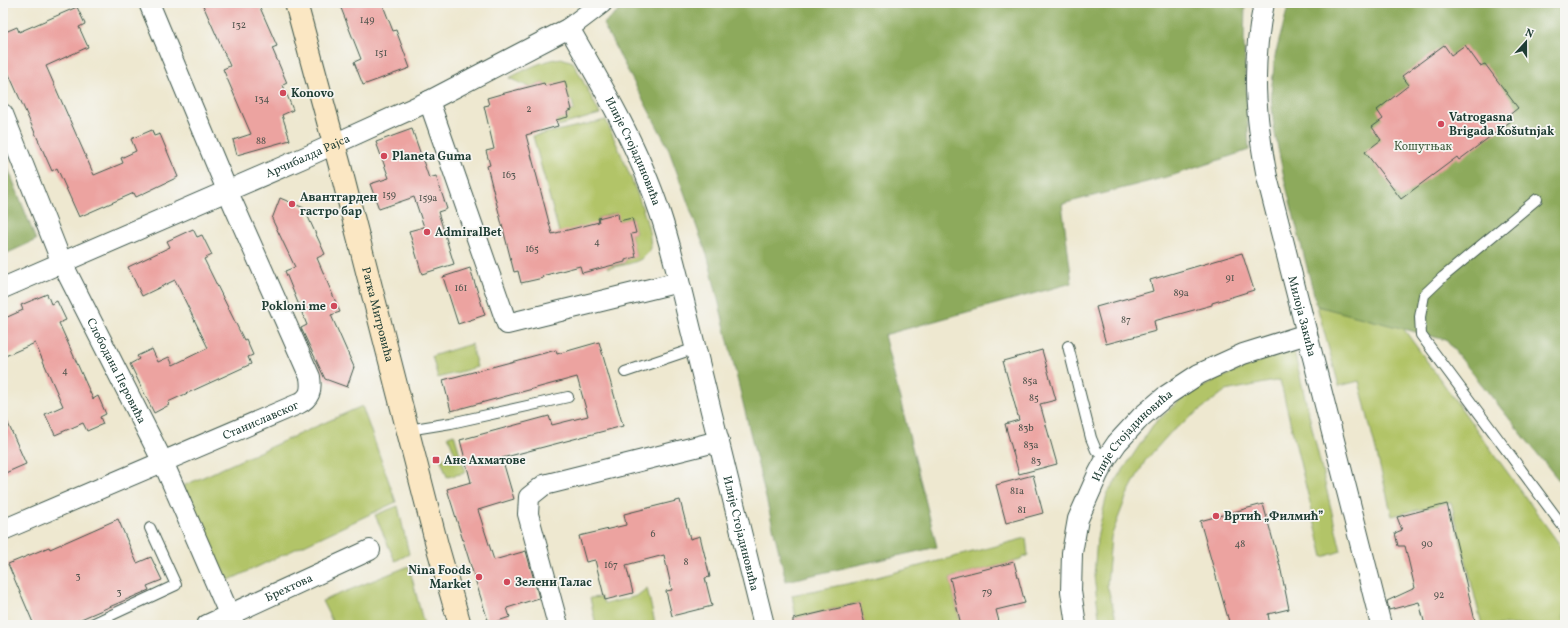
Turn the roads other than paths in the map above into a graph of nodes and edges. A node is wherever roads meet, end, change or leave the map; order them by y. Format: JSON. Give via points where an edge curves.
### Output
{"nodes":[{"id":1,"x":149,"y":3,"type":"edge"},
{"id":2,"x":296,"y":3,"type":"edge"},
{"id":3,"x":602,"y":3,"type":"edge"},
{"id":4,"x":1264,"y":3,"type":"edge"},
{"id":5,"x":569,"y":28,"type":"junction"},
{"id":6,"x":429,"y":101,"type":"junction"},
{"id":7,"x":3,"y":114,"type":"edge"},
{"id":8,"x":333,"y":144,"type":"junction"},
{"id":9,"x":227,"y":190,"type":"junction"},
{"id":10,"x":1537,"y":199,"type":"dead end"},
{"id":11,"x":62,"y":263,"type":"junction"},
{"id":12,"x":679,"y":282,"type":"junction"},
{"id":13,"x":3,"y":288,"type":"edge"},
{"id":14,"x":1308,"y":334,"type":"junction"},
{"id":15,"x":1068,"y":346,"type":"dead end"},
{"id":16,"x":696,"y":348,"type":"junction"},
{"id":17,"x":625,"y":372,"type":"dead end"},
{"id":18,"x":568,"y":397,"type":"dead end"},
{"id":19,"x":408,"y":430,"type":"junction"},
{"id":20,"x":719,"y":441,"type":"junction"},
{"id":21,"x":1106,"y":459,"type":"junction"},
{"id":22,"x":163,"y":462,"type":"junction"},
{"id":23,"x":150,"y":528,"type":"dead end"},
{"id":24,"x":1565,"y":529,"type":"edge"},
{"id":25,"x":3,"y":530,"type":"edge"},
{"id":26,"x":373,"y":555,"type":"dead end"},
{"id":27,"x":232,"y":620,"type":"edge"},
{"id":28,"x":90,"y":625,"type":"edge"},
{"id":29,"x":206,"y":625,"type":"edge"},
{"id":30,"x":460,"y":625,"type":"edge"},
{"id":31,"x":558,"y":625,"type":"edge"},
{"id":32,"x":764,"y":625,"type":"edge"},
{"id":33,"x":1076,"y":625,"type":"edge"},
{"id":34,"x":1381,"y":625,"type":"edge"}],
"edges":[{"from":1,"to":9,"type":"street"},
{"from":2,"to":8,"type":"main road","name":"Ратка Митровића"},
{"from":3,"to":5,"type":"street","name":"Арчибалда Рајса"},
{"from":4,"to":14,"type":"street","name":"Милоја Закића","via":[[1257,41],[1255,81],[1258,124],[1267,177]]},
{"from":5,"to":6,"type":"street","name":"Арчибалда Рајса"},
{"from":5,"to":12,"type":"street","name":"Илије Стојадиновића","via":[[600,82],[640,163],[660,212]]},
{"from":6,"to":8,"type":"street","name":"Арчибалда Рајса"},
{"from":6,"to":12,"type":"street","via":[[507,324]]},
{"from":7,"to":11,"type":"street","name":"Слободана Перовића"},
{"from":8,"to":9,"type":"street","name":"Арчибалда Рајса"},
{"from":8,"to":19,"type":"main road","name":"Ратка Митровића"},
{"from":9,"to":11,"type":"street","name":"Арчибалда Рајса"},
{"from":9,"to":22,"type":"street","name":"Станиславског","via":[[310,377],[310,395],[298,404]]},
{"from":10,"to":24,"type":"lane","via":[[1424,295],[1420,317],[1421,335]]},
{"from":11,"to":13,"type":"street","name":"Арчибалда Рајса"},
{"from":11,"to":22,"type":"street","name":"Слободана Перовића"},
{"from":12,"to":16,"type":"street","name":"Илије Стојадиновића"},
{"from":14,"to":21,"type":"street","name":"Илије Стојадиновића","via":[[1243,354],[1199,374],[1167,395],[1141,417]]},
{"from":14,"to":34,"type":"street","name":"Милоја Закића"},
{"from":15,"to":21,"type":"lane","via":[[1091,438],[1096,450]]},
{"from":16,"to":17,"type":"lane"},
{"from":16,"to":20,"type":"street","name":"Илије Стојадиновића"},
{"from":18,"to":19,"type":"lane"},
{"from":19,"to":30,"type":"main road","name":"Ратка Митровића"},
{"from":20,"to":31,"type":"street","via":[[544,485],[529,496],[528,514]]},
{"from":20,"to":32,"type":"street","name":"Илије Стојадиновића"},
{"from":21,"to":33,"type":"street","name":"Илије Стојадиновића","via":[[1078,520],[1072,553],[1072,590]]},
{"from":22,"to":25,"type":"street","name":"Станиславског"},
{"from":22,"to":27,"type":"street","name":"Слободана Перовића"},
{"from":23,"to":28,"type":"lane","via":[[176,585]]},
{"from":26,"to":27,"type":"street","name":"Брехтова"},
{"from":27,"to":29,"type":"street","name":"Брехтова"}]}
